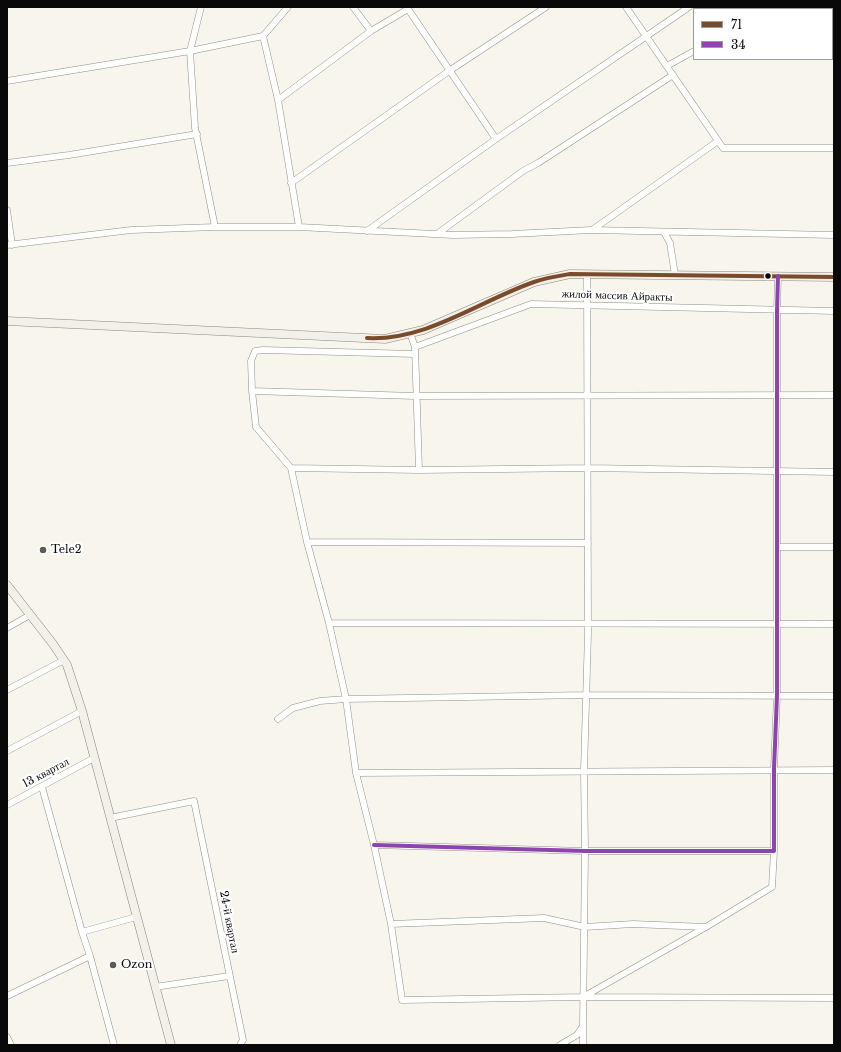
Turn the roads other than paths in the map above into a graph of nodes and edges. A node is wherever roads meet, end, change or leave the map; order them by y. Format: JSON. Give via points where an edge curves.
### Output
{"nodes":[{"id":1,"x":201,"y":7,"type":"edge"},
{"id":2,"x":288,"y":7,"type":"edge"},
{"id":3,"x":353,"y":7,"type":"edge"},
{"id":4,"x":546,"y":7,"type":"edge"},
{"id":5,"x":626,"y":7,"type":"edge"},
{"id":6,"x":689,"y":7,"type":"edge"},
{"id":7,"x":410,"y":8,"type":"edge"},
{"id":8,"x":371,"y":32,"type":"junction"},
{"id":9,"x":263,"y":36,"type":"junction"},
{"id":10,"x":646,"y":36,"type":"junction"},
{"id":11,"x":190,"y":51,"type":"junction"},
{"id":12,"x":693,"y":52,"type":"edge"},
{"id":13,"x":667,"y":66,"type":"junction"},
{"id":14,"x":449,"y":71,"type":"junction"},
{"id":15,"x":673,"y":75,"type":"junction"},
{"id":16,"x":7,"y":81,"type":"edge"},
{"id":17,"x":278,"y":100,"type":"junction"},
{"id":18,"x":196,"y":134,"type":"junction"},
{"id":19,"x":496,"y":139,"type":"junction"},
{"id":20,"x":718,"y":141,"type":"junction"},
{"id":21,"x":834,"y":148,"type":"edge"},
{"id":22,"x":7,"y":163,"type":"edge"},
{"id":23,"x":291,"y":183,"type":"junction"},
{"id":24,"x":7,"y":210,"type":"edge"},
{"id":25,"x":215,"y":227,"type":"junction"},
{"id":26,"x":299,"y":227,"type":"junction"},
{"id":27,"x":591,"y":230,"type":"junction"},
{"id":28,"x":366,"y":231,"type":"junction"},
{"id":29,"x":664,"y":232,"type":"junction"},
{"id":30,"x":437,"y":234,"type":"junction"},
{"id":31,"x":834,"y":235,"type":"edge"},
{"id":32,"x":9,"y":245,"type":"edge"},
{"id":33,"x":587,"y":274,"type":"junction"},
{"id":34,"x":675,"y":275,"type":"junction"},
{"id":35,"x":778,"y":276,"type":"junction"},
{"id":36,"x":834,"y":277,"type":"edge"},
{"id":37,"x":587,"y":305,"type":"junction"},
{"id":38,"x":777,"y":311,"type":"junction"},
{"id":39,"x":834,"y":311,"type":"edge"},
{"id":40,"x":7,"y":321,"type":"edge"},
{"id":41,"x":410,"y":333,"type":"junction"},
{"id":42,"x":415,"y":347,"type":"junction"},
{"id":43,"x":415,"y":354,"type":"junction"},
{"id":44,"x":252,"y":391,"type":"junction"},
{"id":45,"x":588,"y":395,"type":"junction"},
{"id":46,"x":777,"y":395,"type":"junction"},
{"id":47,"x":834,"y":395,"type":"edge"},
{"id":48,"x":415,"y":396,"type":"junction"},
{"id":49,"x":291,"y":468,"type":"junction"},
{"id":50,"x":588,"y":468,"type":"junction"},
{"id":51,"x":419,"y":470,"type":"junction"},
{"id":52,"x":777,"y":472,"type":"junction"},
{"id":53,"x":834,"y":472,"type":"edge"},
{"id":54,"x":307,"y":542,"type":"junction"},
{"id":55,"x":588,"y":543,"type":"junction"},
{"id":56,"x":777,"y":547,"type":"junction"},
{"id":57,"x":834,"y":547,"type":"edge"},
{"id":58,"x":7,"y":585,"type":"edge"},
{"id":59,"x":30,"y":614,"type":"junction"},
{"id":60,"x":329,"y":623,"type":"junction"},
{"id":61,"x":588,"y":623,"type":"junction"},
{"id":62,"x":777,"y":623,"type":"junction"},
{"id":63,"x":834,"y":624,"type":"edge"},
{"id":64,"x":7,"y":628,"type":"edge"},
{"id":65,"x":64,"y":660,"type":"junction"},
{"id":66,"x":7,"y":690,"type":"edge"},
{"id":67,"x":587,"y":695,"type":"junction"},
{"id":68,"x":777,"y":695,"type":"junction"},
{"id":69,"x":834,"y":696,"type":"edge"},
{"id":70,"x":346,"y":699,"type":"junction"},
{"id":71,"x":82,"y":711,"type":"junction"},
{"id":72,"x":278,"y":719,"type":"dead end"},
{"id":73,"x":7,"y":751,"type":"edge"},
{"id":74,"x":94,"y":758,"type":"junction"},
{"id":75,"x":774,"y":769,"type":"junction"},
{"id":76,"x":834,"y":770,"type":"edge"},
{"id":77,"x":584,"y":771,"type":"junction"},
{"id":78,"x":356,"y":773,"type":"junction"},
{"id":79,"x":42,"y":787,"type":"junction"},
{"id":80,"x":7,"y":804,"type":"edge"},
{"id":81,"x":110,"y":818,"type":"junction"},
{"id":82,"x":374,"y":845,"type":"junction"},
{"id":83,"x":585,"y":851,"type":"junction"},
{"id":84,"x":774,"y":851,"type":"junction"},
{"id":85,"x":136,"y":917,"type":"junction"},
{"id":86,"x":390,"y":924,"type":"junction"},
{"id":87,"x":585,"y":927,"type":"junction"},
{"id":88,"x":706,"y":927,"type":"junction"},
{"id":89,"x":82,"y":932,"type":"junction"},
{"id":90,"x":90,"y":956,"type":"junction"},
{"id":91,"x":228,"y":976,"type":"junction"},
{"id":92,"x":155,"y":987,"type":"junction"},
{"id":93,"x":7,"y":996,"type":"edge"},
{"id":94,"x":583,"y":997,"type":"junction"},
{"id":95,"x":834,"y":998,"type":"edge"},
{"id":96,"x":583,"y":1026,"type":"junction"},
{"id":97,"x":7,"y":1037,"type":"edge"},
{"id":98,"x":11,"y":1045,"type":"edge"},
{"id":99,"x":114,"y":1045,"type":"edge"},
{"id":100,"x":171,"y":1045,"type":"edge"},
{"id":101,"x":240,"y":1045,"type":"edge"},
{"id":102,"x":560,"y":1045,"type":"edge"},
{"id":103,"x":583,"y":1045,"type":"edge"}],
"edges":[{"from":1,"to":11,"type":"street"},
{"from":2,"to":9,"type":"street"},
{"from":3,"to":8,"type":"street"},
{"from":4,"to":14,"type":"street"},
{"from":5,"to":10,"type":"street"},
{"from":6,"to":10,"type":"street"},
{"from":7,"to":8,"type":"street"},
{"from":7,"to":14,"type":"street"},
{"from":8,"to":17,"type":"street"},
{"from":9,"to":11,"type":"street"},
{"from":9,"to":17,"type":"street"},
{"from":10,"to":13,"type":"street"},
{"from":10,"to":19,"type":"street"},
{"from":11,"to":16,"type":"street"},
{"from":11,"to":18,"type":"street"},
{"from":12,"to":13,"type":"street"},
{"from":13,"to":15,"type":"street"},
{"from":14,"to":19,"type":"street"},
{"from":14,"to":23,"type":"street"},
{"from":15,"to":20,"type":"street"},
{"from":15,"to":30,"type":"street","via":[[523,171]]},
{"from":17,"to":23,"type":"street"},
{"from":18,"to":22,"type":"street"},
{"from":18,"to":25,"type":"street"},
{"from":19,"to":28,"type":"street"},
{"from":20,"to":21,"type":"street","via":[[723,148]]},
{"from":20,"to":27,"type":"street"},
{"from":23,"to":26,"type":"street"},
{"from":24,"to":32,"type":"street"},
{"from":25,"to":26,"type":"street"},
{"from":25,"to":32,"type":"street","via":[[131,230]]},
{"from":26,"to":28,"type":"street"},
{"from":27,"to":29,"type":"street"},
{"from":27,"to":30,"type":"street"},
{"from":28,"to":30,"type":"street"},
{"from":29,"to":31,"type":"street"},
{"from":29,"to":34,"type":"street","via":[[670,243]]},
{"from":33,"to":34,"type":"main road"},
{"from":33,"to":37,"type":"street"},
{"from":33,"to":41,"type":"main road","via":[[570,274],[534,282],[423,330]]},
{"from":34,"to":35,"type":"main road"},
{"from":35,"to":36,"type":"main road"},
{"from":35,"to":38,"type":"street"},
{"from":37,"to":38,"type":"street","name":"жилой массив Айракты"},
{"from":37,"to":42,"type":"street","name":"жилой массив Айракты","via":[[531,304]]},
{"from":37,"to":45,"type":"street"},
{"from":38,"to":39,"type":"street","name":"жилой массив Айракты"},
{"from":38,"to":46,"type":"street"},
{"from":40,"to":41,"type":"main road","via":[[385,339]]},
{"from":41,"to":42,"type":"street"},
{"from":42,"to":43,"type":"street"},
{"from":43,"to":44,"type":"street","via":[[255,351],[251,361]]},
{"from":43,"to":48,"type":"street"},
{"from":44,"to":48,"type":"street"},
{"from":44,"to":49,"type":"street","via":[[256,427]]},
{"from":45,"to":46,"type":"street"},
{"from":45,"to":48,"type":"street"},
{"from":45,"to":50,"type":"street"},
{"from":46,"to":47,"type":"street"},
{"from":46,"to":52,"type":"street"},
{"from":48,"to":51,"type":"street"},
{"from":49,"to":51,"type":"street"},
{"from":49,"to":54,"type":"street"},
{"from":50,"to":51,"type":"street"},
{"from":50,"to":52,"type":"street"},
{"from":50,"to":55,"type":"street"},
{"from":52,"to":53,"type":"street"},
{"from":52,"to":56,"type":"street"},
{"from":54,"to":55,"type":"street"},
{"from":54,"to":60,"type":"street"},
{"from":55,"to":61,"type":"street"},
{"from":56,"to":57,"type":"street"},
{"from":56,"to":62,"type":"street"},
{"from":58,"to":59,"type":"main road"},
{"from":59,"to":64,"type":"street"},
{"from":59,"to":65,"type":"main road"},
{"from":60,"to":61,"type":"street"},
{"from":60,"to":70,"type":"street"},
{"from":61,"to":62,"type":"street"},
{"from":61,"to":67,"type":"street"},
{"from":62,"to":63,"type":"street"},
{"from":62,"to":68,"type":"street"},
{"from":65,"to":66,"type":"street"},
{"from":65,"to":71,"type":"main road"},
{"from":67,"to":68,"type":"street"},
{"from":67,"to":70,"type":"street"},
{"from":67,"to":77,"type":"street"},
{"from":68,"to":69,"type":"street"},
{"from":68,"to":75,"type":"street"},
{"from":70,"to":72,"type":"street","via":[[320,701],[293,708]]},
{"from":70,"to":78,"type":"street"},
{"from":71,"to":73,"type":"street"},
{"from":71,"to":74,"type":"main road"},
{"from":74,"to":79,"type":"street","name":"13 квартал"},
{"from":74,"to":81,"type":"main road"},
{"from":75,"to":76,"type":"street"},
{"from":75,"to":77,"type":"street"},
{"from":75,"to":84,"type":"street"},
{"from":77,"to":78,"type":"street"},
{"from":77,"to":83,"type":"street"},
{"from":78,"to":82,"type":"street"},
{"from":79,"to":80,"type":"street","name":"13 квартал"},
{"from":79,"to":89,"type":"street"},
{"from":81,"to":85,"type":"main road"},
{"from":81,"to":91,"type":"street","name":"24-й квартал","via":[[194,801]]},
{"from":82,"to":83,"type":"street"},
{"from":82,"to":86,"type":"street"},
{"from":83,"to":84,"type":"street"},
{"from":83,"to":87,"type":"street"},
{"from":84,"to":88,"type":"street","via":[[772,887]]},
{"from":85,"to":89,"type":"street"},
{"from":85,"to":92,"type":"main road"},
{"from":86,"to":87,"type":"street","via":[[544,918]]},
{"from":86,"to":94,"type":"street","via":[[402,1000]]},
{"from":87,"to":88,"type":"street","via":[[633,924]]},
{"from":87,"to":94,"type":"street"},
{"from":88,"to":94,"type":"street"},
{"from":89,"to":90,"type":"street"},
{"from":90,"to":93,"type":"street"},
{"from":90,"to":99,"type":"street"},
{"from":91,"to":92,"type":"street"},
{"from":91,"to":101,"type":"street","name":"24-й квартал","via":[[243,1040]]},
{"from":92,"to":100,"type":"main road"},
{"from":94,"to":95,"type":"street"},
{"from":94,"to":96,"type":"street"},
{"from":96,"to":102,"type":"street","via":[[577,1035]]},
{"from":96,"to":103,"type":"street"},
{"from":97,"to":98,"type":"street"}]}
